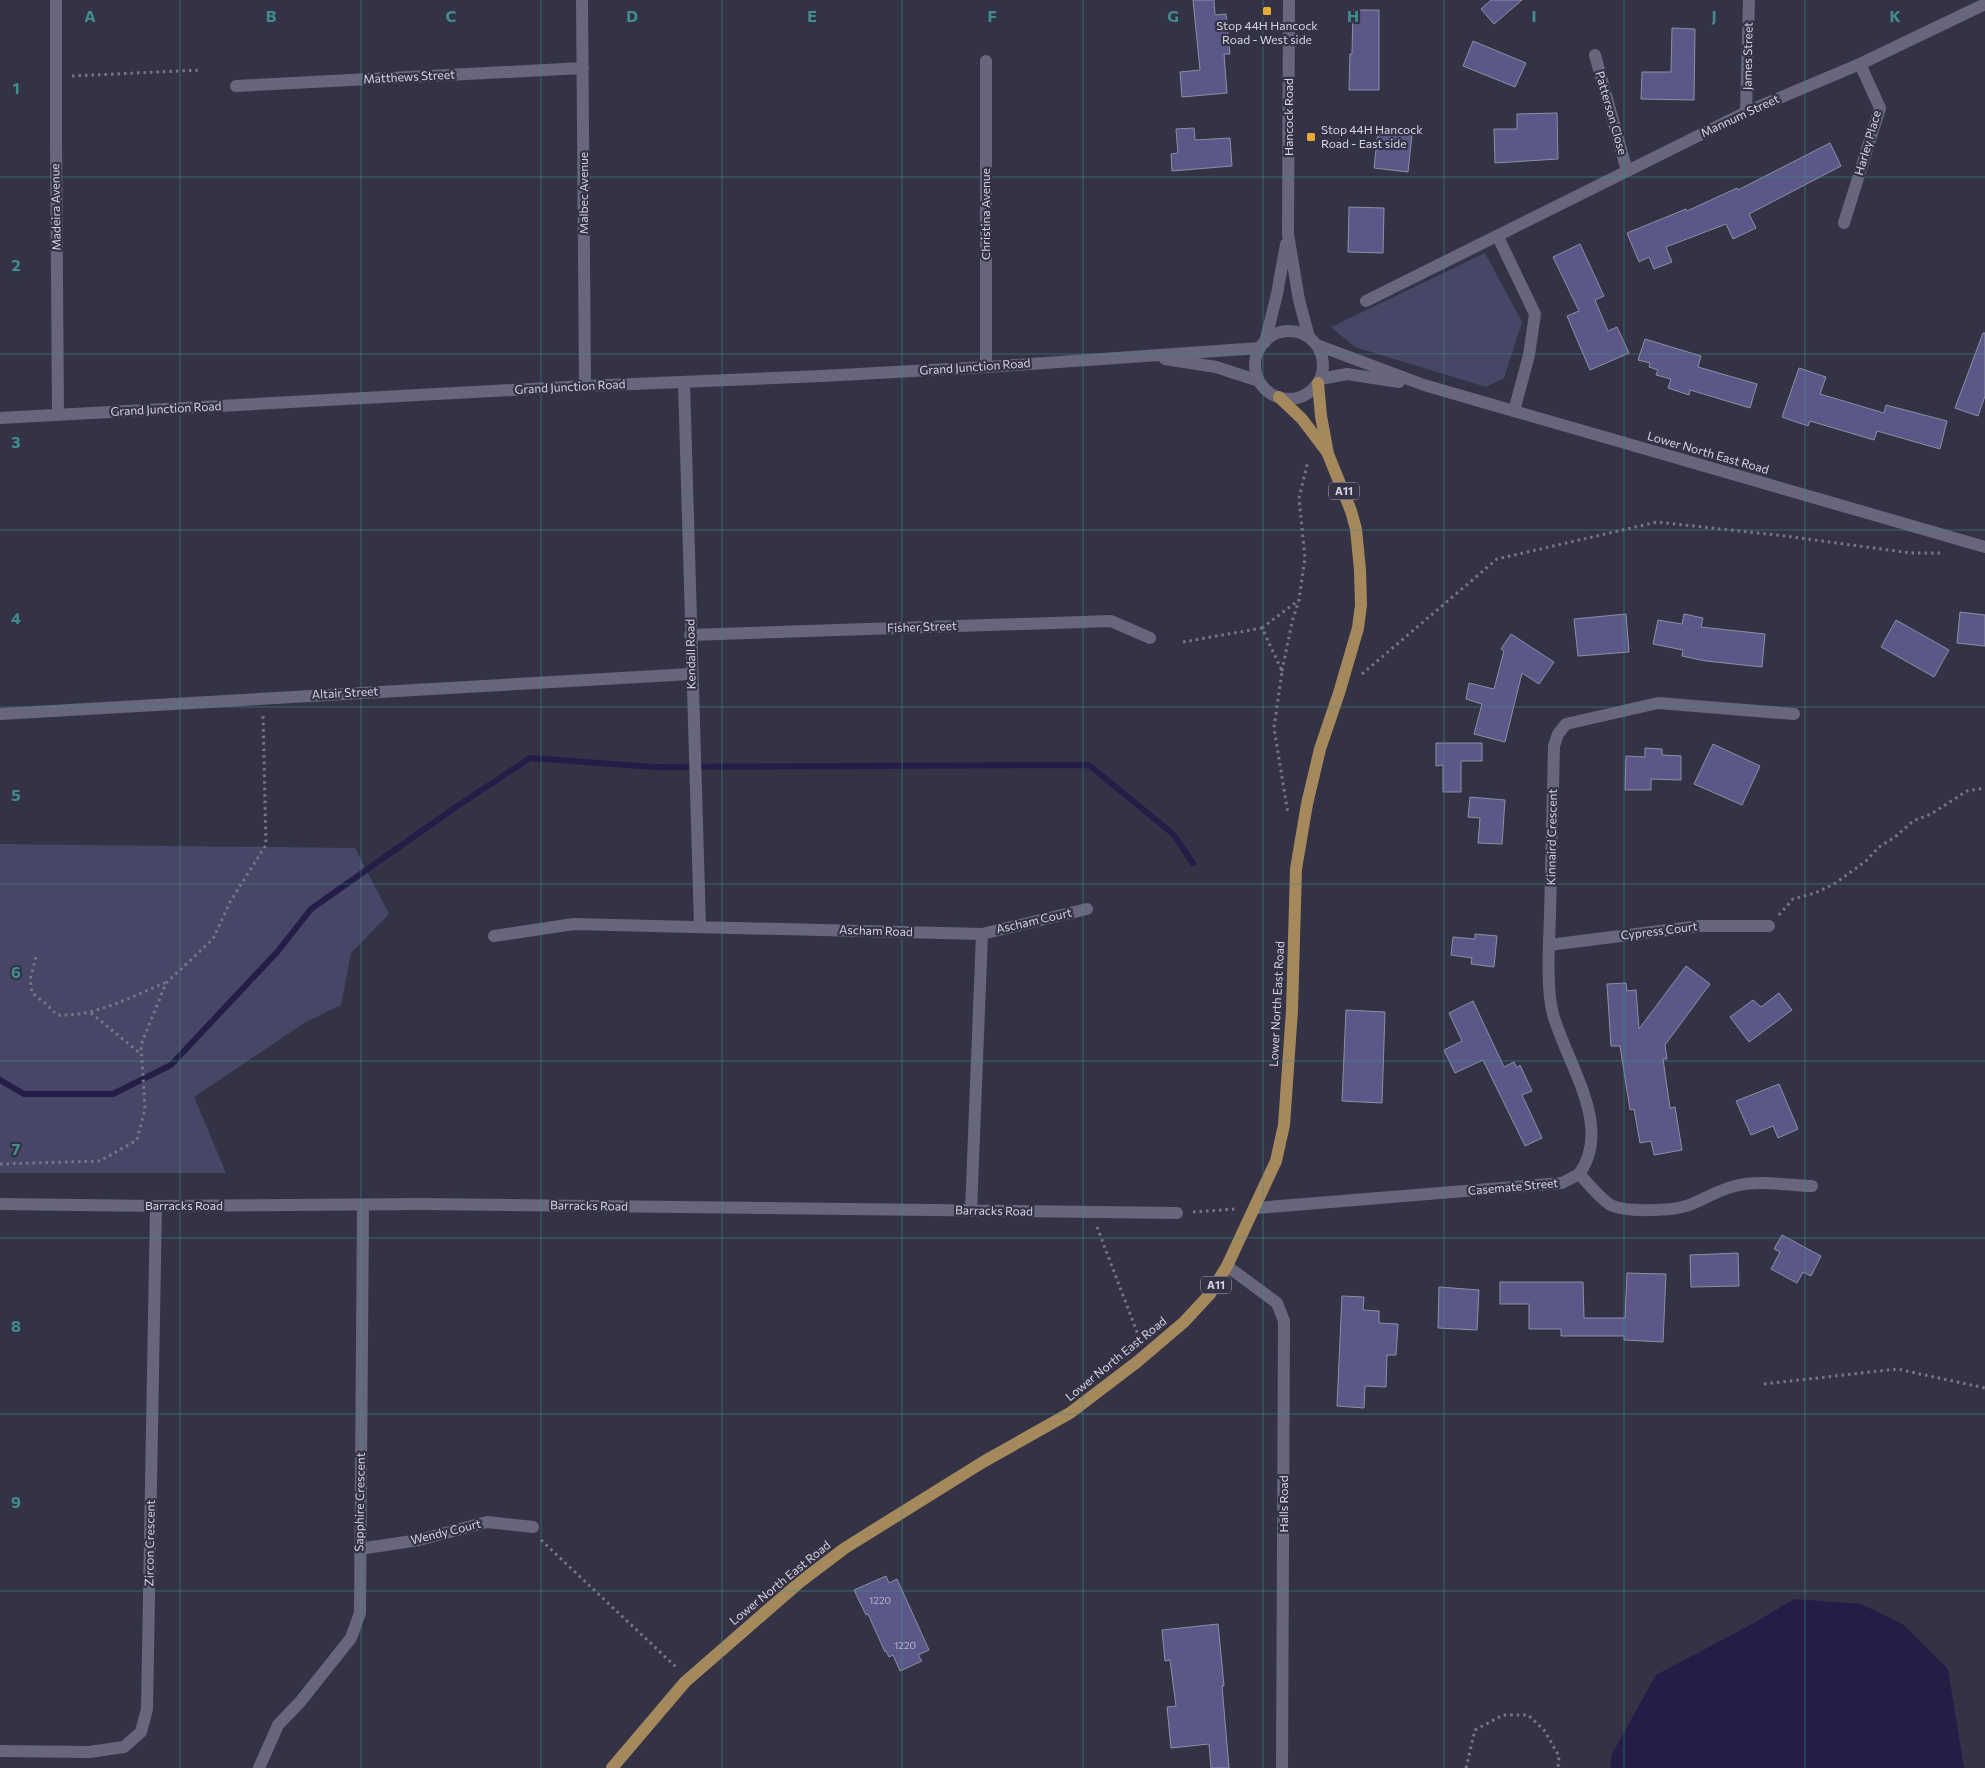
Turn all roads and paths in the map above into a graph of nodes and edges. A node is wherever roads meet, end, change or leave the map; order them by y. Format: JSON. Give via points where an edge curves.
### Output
{"nodes":[{"id":1,"x":56,"y":0,"type":"edge"},
{"id":2,"x":582,"y":0,"type":"edge"},
{"id":3,"x":1289,"y":0,"type":"edge"},
{"id":4,"x":1749,"y":0,"type":"edge"},
{"id":5,"x":1985,"y":4,"type":"edge"},
{"id":6,"x":1595,"y":55,"type":"dead end"},
{"id":7,"x":986,"y":61,"type":"dead end"},
{"id":8,"x":1860,"y":64,"type":"junction"},
{"id":9,"x":583,"y":68,"type":"junction"},
{"id":10,"x":201,"y":70,"type":"dead end"},
{"id":11,"x":56,"y":77,"type":"junction"},
{"id":12,"x":236,"y":86,"type":"dead end"},
{"id":13,"x":1746,"y":112,"type":"junction"},
{"id":14,"x":1627,"y":171,"type":"junction"},
{"id":15,"x":1844,"y":223,"type":"dead end"},
{"id":16,"x":1288,"y":234,"type":"junction"},
{"id":17,"x":1498,"y":236,"type":"junction"},
{"id":18,"x":1366,"y":300,"type":"dead end"},
{"id":19,"x":1313,"y":341,"type":"junction"},
{"id":20,"x":1262,"y":345,"type":"junction"},
{"id":21,"x":1140,"y":356,"type":"junction"},
{"id":22,"x":986,"y":367,"type":"junction"},
{"id":23,"x":1259,"y":381,"type":"junction"},
{"id":24,"x":1319,"y":381,"type":"junction"},
{"id":25,"x":684,"y":382,"type":"junction"},
{"id":26,"x":1424,"y":385,"type":"junction"},
{"id":27,"x":585,"y":386,"type":"junction"},
{"id":28,"x":1279,"y":397,"type":"junction"},
{"id":29,"x":1514,"y":411,"type":"junction"},
{"id":30,"x":58,"y":414,"type":"junction"},
{"id":31,"x":0,"y":418,"type":"edge"},
{"id":32,"x":1328,"y":454,"type":"junction"},
{"id":33,"x":1308,"y":461,"type":"dead end"},
{"id":34,"x":1985,"y":547,"type":"edge"},
{"id":35,"x":1948,"y":554,"type":"dead end"},
{"id":36,"x":1300,"y":600,"type":"junction"},
{"id":37,"x":1262,"y":628,"type":"junction"},
{"id":38,"x":690,"y":635,"type":"junction"},
{"id":39,"x":1150,"y":638,"type":"dead end"},
{"id":40,"x":1183,"y":642,"type":"dead end"},
{"id":41,"x":1282,"y":671,"type":"junction"},
{"id":42,"x":691,"y":674,"type":"junction"},
{"id":43,"x":1339,"y":693,"type":"junction"},
{"id":44,"x":262,"y":698,"type":"junction"},
{"id":45,"x":0,"y":714,"type":"edge"},
{"id":46,"x":1794,"y":714,"type":"dead end"},
{"id":47,"x":1985,"y":788,"type":"edge"},
{"id":48,"x":1289,"y":822,"type":"dead end"},
{"id":49,"x":1087,"y":909,"type":"dead end"},
{"id":50,"x":700,"y":926,"type":"junction"},
{"id":51,"x":1769,"y":926,"type":"joint"},
{"id":52,"x":982,"y":934,"type":"junction"},
{"id":53,"x":494,"y":936,"type":"dead end"},
{"id":54,"x":1549,"y":945,"type":"junction"},
{"id":55,"x":36,"y":957,"type":"dead end"},
{"id":56,"x":166,"y":983,"type":"junction"},
{"id":57,"x":91,"y":1012,"type":"junction"},
{"id":58,"x":141,"y":1054,"type":"junction"},
{"id":59,"x":0,"y":1164,"type":"edge"},
{"id":60,"x":1579,"y":1174,"type":"junction"},
{"id":61,"x":1812,"y":1186,"type":"dead end"},
{"id":62,"x":0,"y":1204,"type":"edge"},
{"id":63,"x":363,"y":1204,"type":"junction"},
{"id":64,"x":156,"y":1206,"type":"junction"},
{"id":65,"x":1256,"y":1208,"type":"junction"},
{"id":66,"x":971,"y":1211,"type":"junction"},
{"id":67,"x":1091,"y":1212,"type":"junction"},
{"id":68,"x":1177,"y":1213,"type":"joint"},
{"id":69,"x":1227,"y":1266,"type":"junction"},
{"id":70,"x":1146,"y":1355,"type":"junction"},
{"id":71,"x":1764,"y":1384,"type":"dead end"},
{"id":72,"x":1985,"y":1388,"type":"edge"},
{"id":73,"x":530,"y":1526,"type":"joint"},
{"id":74,"x":359,"y":1549,"type":"junction"},
{"id":75,"x":689,"y":1679,"type":"junction"},
{"id":76,"x":0,"y":1751,"type":"edge"},
{"id":77,"x":259,"y":1768,"type":"edge"},
{"id":78,"x":612,"y":1768,"type":"edge"},
{"id":79,"x":1282,"y":1768,"type":"edge"},
{"id":80,"x":1466,"y":1768,"type":"edge"},
{"id":81,"x":1558,"y":1768,"type":"edge"}],
"edges":[{"from":1,"to":11,"type":"street","name":"Madeira Avenue"},
{"from":2,"to":9,"type":"street","name":"Malbec Avenue"},
{"from":3,"to":16,"type":"street","name":"Hancock Road","number":"A11"},
{"from":4,"to":13,"type":"street","name":"James Street"},
{"from":5,"to":8,"type":"street","name":"Mannum Street"},
{"from":6,"to":14,"type":"street","name":"Patterson Close"},
{"from":7,"to":22,"type":"street","name":"Christina Avenue"},
{"from":8,"to":13,"type":"street","name":"Mannum Street"},
{"from":8,"to":15,"type":"street","name":"Harley Place","via":[[1880,108]]},
{"from":9,"to":12,"type":"street","name":"Matthews Street"},
{"from":9,"to":27,"type":"street","name":"Malbec Avenue"},
{"from":10,"to":11,"type":"path"},
{"from":11,"to":30,"type":"street","name":"Madeira Avenue"},
{"from":13,"to":14,"type":"street","name":"Mannum Street"},
{"from":14,"to":17,"type":"street","name":"Mannum Street"},
{"from":16,"to":19,"type":"street","name":"Hancock Road","number":"A11","via":[[1299,300]]},
{"from":16,"to":20,"type":"street","name":"Hancock Road","number":"A11","via":[[1277,294]]},
{"from":17,"to":18,"type":"street","name":"Mannum Street"},
{"from":17,"to":29,"type":"street","via":[[1535,314],[1529,355]]},
{"from":19,"to":20,"type":"street","via":[[1294,331],[1286,331]]},
{"from":19,"to":24,"type":"street","number":"A11","via":[[1322,358]]},
{"from":19,"to":26,"type":"street","name":"Lower North East Road"},
{"from":20,"to":21,"type":"street","name":"Grand Junction Road"},
{"from":20,"to":23,"type":"street","number":"A11","via":[[1255,364]]},
{"from":21,"to":22,"type":"street","name":"Grand Junction Road"},
{"from":21,"to":23,"type":"street","name":"Grand Junction Road","via":[[1216,367]]},
{"from":22,"to":25,"type":"street","name":"Grand Junction Road"},
{"from":23,"to":28,"type":"street","number":"A11","via":[[1271,394]]},
{"from":24,"to":26,"type":"street","name":"Lower North East Road","via":[[1347,374]]},
{"from":24,"to":28,"type":"street","via":[[1312,390],[1297,398]]},
{"from":24,"to":32,"type":"main road","name":"Lower North East Road","number":"A11"},
{"from":25,"to":27,"type":"street","name":"Grand Junction Road"},
{"from":25,"to":38,"type":"street","name":"Kendall Road"},
{"from":26,"to":29,"type":"street","name":"Lower North East Road"},
{"from":27,"to":30,"type":"street","name":"Grand Junction Road"},
{"from":28,"to":32,"type":"main road","name":"Lower North East Road","number":"A11","via":[[1302,419]]},
{"from":29,"to":34,"type":"street","name":"Lower North East Road"},
{"from":30,"to":31,"type":"street","name":"Grand Junction Road"},
{"from":32,"to":43,"type":"main road","name":"Lower North East Road","number":"A11","via":[[1352,511],[1360,570],[1358,628]]},
{"from":33,"to":36,"type":"path","via":[[1299,498],[1305,558]]},
{"from":35,"to":43,"type":"path","via":[[1911,553],[1657,522],[1497,559]]},
{"from":36,"to":37,"type":"path"},
{"from":36,"to":41,"type":"path"},
{"from":37,"to":40,"type":"path"},
{"from":37,"to":41,"type":"path"},
{"from":38,"to":39,"type":"street","name":"Fisher Street","via":[[1110,621]]},
{"from":38,"to":42,"type":"street","name":"Kendall Road"},
{"from":41,"to":48,"type":"path","via":[[1274,728]]},
{"from":42,"to":44,"type":"street","name":"Altair Street"},
{"from":42,"to":50,"type":"street","name":"Kendall Road"},
{"from":43,"to":65,"type":"main road","name":"Lower North East Road","number":"A11","via":[[1320,749],[1296,870],[1292,1010],[1284,1125],[1276,1161]]},
{"from":44,"to":45,"type":"street","name":"Altair Street"},
{"from":44,"to":56,"type":"path","via":[[266,845],[230,902],[213,939]]},
{"from":46,"to":54,"type":"street","name":"Kinnaird Crescent","via":[[1658,703],[1566,724],[1554,746]]},
{"from":47,"to":51,"type":"path","via":[[1967,791],[1931,814],[1913,821],[1834,884],[1793,899]]},
{"from":49,"to":52,"type":"street","name":"Ascham Court"},
{"from":50,"to":52,"type":"street","name":"Ascham Road"},
{"from":50,"to":53,"type":"street","name":"Ascham Road","via":[[574,924]]},
{"from":51,"to":54,"type":"street","name":"Cypress Court","via":[[1700,926]]},
{"from":52,"to":66,"type":"street"},
{"from":54,"to":60,"type":"street","name":"Kinnaird Crescent","via":[[1553,1014],[1588,1106],[1592,1129],[1587,1163]]},
{"from":55,"to":57,"type":"path","via":[[30,980],[32,994],[57,1015]]},
{"from":56,"to":57,"type":"path"},
{"from":56,"to":58,"type":"path","via":[[141,1045]]},
{"from":57,"to":58,"type":"path"},
{"from":58,"to":59,"type":"path","via":[[145,1110],[137,1140],[100,1160]]},
{"from":60,"to":61,"type":"street","via":[[1610,1205],[1625,1209],[1674,1210],[1737,1185]]},
{"from":60,"to":65,"type":"street","name":"Casemate Street","via":[[1562,1183]]},
{"from":62,"to":64,"type":"street","name":"Barracks Road"},
{"from":63,"to":64,"type":"street","name":"Barracks Road"},
{"from":63,"to":66,"type":"street","name":"Barracks Road"},
{"from":63,"to":74,"type":"street","name":"Sapphire Crescent"},
{"from":64,"to":76,"type":"street","name":"Zircon Crescent","via":[[147,1709],[141,1732],[124,1747],[89,1752]]},
{"from":65,"to":68,"type":"path"},
{"from":65,"to":69,"type":"main road","name":"Lower North East Road","number":"A11"},
{"from":66,"to":67,"type":"street","name":"Barracks Road"},
{"from":67,"to":68,"type":"street","name":"Barracks Road"},
{"from":67,"to":70,"type":"path"},
{"from":69,"to":70,"type":"main road","name":"Lower North East Road","number":"A11","via":[[1210,1294]]},
{"from":69,"to":79,"type":"street","name":"Halls Road","via":[[1277,1303],[1284,1322]]},
{"from":70,"to":75,"type":"main road","name":"Lower North East Road","number":"A11","via":[[1070,1412],[845,1548],[800,1582]]},
{"from":71,"to":72,"type":"path","via":[[1897,1369]]},
{"from":73,"to":74,"type":"street","name":"Wendy Court","via":[[487,1522],[419,1540]]},
{"from":73,"to":75,"type":"path"},
{"from":74,"to":77,"type":"street","name":"Sapphire Crescent","via":[[360,1613],[351,1638],[278,1725]]},
{"from":75,"to":78,"type":"main road","name":"Lower North East Road","number":"A11"},
{"from":80,"to":81,"type":"path","via":[[1474,1730],[1503,1715],[1528,1715],[1544,1730],[1559,1756]]}]}
